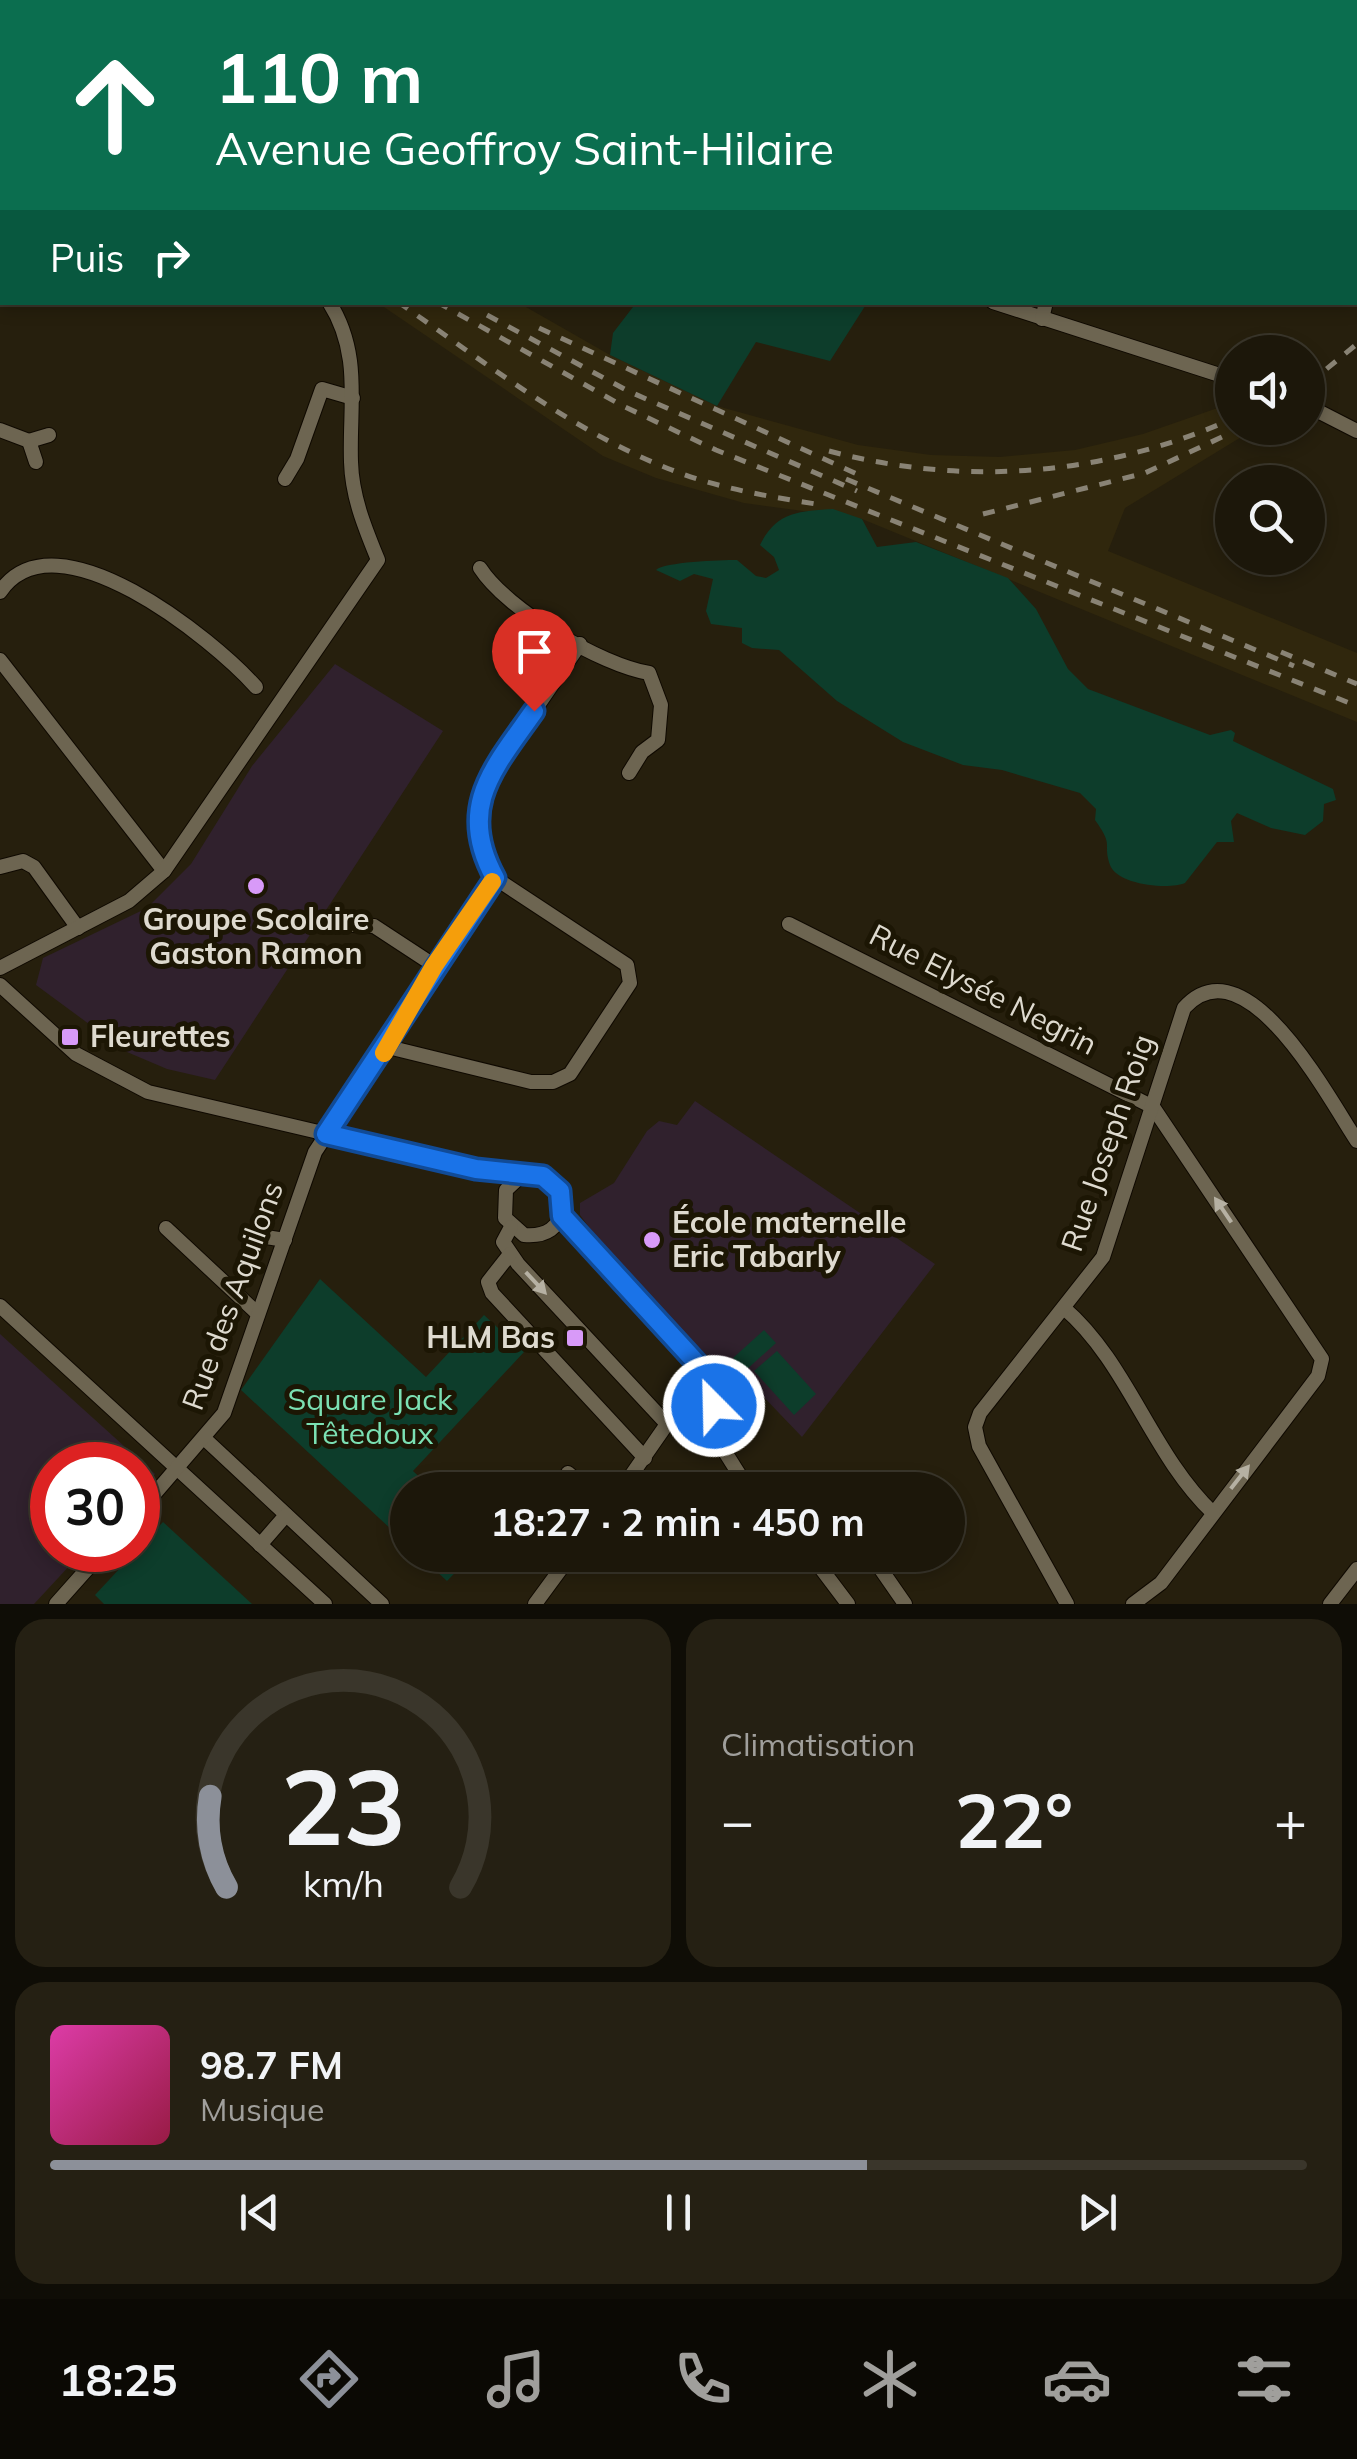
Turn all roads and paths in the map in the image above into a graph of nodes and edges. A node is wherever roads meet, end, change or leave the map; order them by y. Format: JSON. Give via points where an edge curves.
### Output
{"nodes":[{"id":1,"x":330,"y":305,"type":"edge"},
{"id":2,"x":1002,"y":305,"type":"edge"},
{"id":3,"x":1045,"y":305,"type":"edge"},
{"id":4,"x":1042,"y":318,"type":"junction"},
{"id":5,"x":1215,"y":374,"type":"edge"},
{"id":6,"x":353,"y":398,"type":"junction"},
{"id":7,"x":1325,"y":415,"type":"edge"},
{"id":8,"x":0,"y":430,"type":"edge"},
{"id":9,"x":1357,"y":432,"type":"edge"},
{"id":10,"x":50,"y":435,"type":"dead end"},
{"id":11,"x":29,"y":441,"type":"junction"},
{"id":12,"x":36,"y":462,"type":"dead end"},
{"id":13,"x":285,"y":478,"type":"dead end"},
{"id":14,"x":480,"y":568,"type":"dead end"},
{"id":15,"x":0,"y":592,"type":"edge"},
{"id":16,"x":580,"y":644,"type":"junction"},
{"id":17,"x":0,"y":660,"type":"edge"},
{"id":18,"x":256,"y":688,"type":"dead end"},
{"id":19,"x":629,"y":773,"type":"dead end"},
{"id":20,"x":0,"y":867,"type":"edge"},
{"id":21,"x":164,"y":871,"type":"junction"},
{"id":22,"x":495,"y":878,"type":"junction"},
{"id":23,"x":789,"y":924,"type":"dead end"},
{"id":24,"x":353,"y":926,"type":"dead end"},
{"id":25,"x":78,"y":928,"type":"junction"},
{"id":26,"x":434,"y":966,"type":"junction"},
{"id":27,"x":0,"y":968,"type":"edge"},
{"id":28,"x":0,"y":985,"type":"edge"},
{"id":29,"x":388,"y":1047,"type":"junction"},
{"id":30,"x":1153,"y":1107,"type":"junction"},
{"id":31,"x":326,"y":1134,"type":"junction"},
{"id":32,"x":1357,"y":1141,"type":"edge"},
{"id":33,"x":476,"y":1169,"type":"junction"},
{"id":34,"x":522,"y":1176,"type":"junction"},
{"id":35,"x":503,"y":1198,"type":"junction"},
{"id":36,"x":562,"y":1216,"type":"junction"},
{"id":37,"x":511,"y":1227,"type":"junction"},
{"id":38,"x":166,"y":1228,"type":"dead end"},
{"id":39,"x":247,"y":1234,"type":"dead end"},
{"id":40,"x":285,"y":1240,"type":"junction"},
{"id":41,"x":510,"y":1254,"type":"junction"},
{"id":42,"x":0,"y":1306,"type":"edge"},
{"id":43,"x":1064,"y":1308,"type":"junction"},
{"id":44,"x":258,"y":1314,"type":"junction"},
{"id":45,"x":704,"y":1417,"type":"junction"},
{"id":46,"x":667,"y":1424,"type":"junction"},
{"id":47,"x":205,"y":1439,"type":"junction"},
{"id":48,"x":645,"y":1458,"type":"junction"},
{"id":49,"x":177,"y":1469,"type":"junction"},
{"id":50,"x":634,"y":1472,"type":"edge"},
{"id":51,"x":738,"y":1472,"type":"edge"},
{"id":52,"x":160,"y":1488,"type":"edge"},
{"id":53,"x":1213,"y":1513,"type":"junction"},
{"id":54,"x":286,"y":1515,"type":"junction"},
{"id":55,"x":260,"y":1545,"type":"junction"},
{"id":56,"x":1357,"y":1569,"type":"edge"},
{"id":57,"x":84,"y":1572,"type":"edge"},
{"id":58,"x":559,"y":1572,"type":"edge"},
{"id":59,"x":824,"y":1572,"type":"edge"},
{"id":60,"x":882,"y":1572,"type":"edge"},
{"id":61,"x":56,"y":1604,"type":"edge"},
{"id":62,"x":324,"y":1604,"type":"edge"},
{"id":63,"x":382,"y":1604,"type":"edge"},
{"id":64,"x":535,"y":1604,"type":"edge"},
{"id":65,"x":848,"y":1604,"type":"edge"},
{"id":66,"x":904,"y":1604,"type":"edge"},
{"id":67,"x":1068,"y":1604,"type":"edge"},
{"id":68,"x":1133,"y":1604,"type":"edge"},
{"id":69,"x":1330,"y":1604,"type":"edge"}],
"edges":[{"from":1,"to":6,"type":"street","via":[[348,348]]},
{"from":2,"to":4,"type":"street"},
{"from":3,"to":4,"type":"street"},
{"from":4,"to":5,"type":"street"},
{"from":6,"to":13,"type":"street","via":[[322,389]]},
{"from":6,"to":21,"type":"street","via":[[354,492],[378,560]]},
{"from":7,"to":9,"type":"street"},
{"from":8,"to":11,"type":"street"},
{"from":10,"to":11,"type":"street"},
{"from":11,"to":12,"type":"street"},
{"from":14,"to":16,"type":"street","via":[[493,588]]},
{"from":15,"to":18,"type":"street","via":[[38,565],[112,581],[178,620]]},
{"from":16,"to":19,"type":"street","via":[[621,668],[649,674],[661,705],[658,740]]},
{"from":16,"to":22,"type":"street","via":[[486,781],[478,830]]},
{"from":17,"to":21,"type":"street"},
{"from":20,"to":25,"type":"street","via":[[23,861],[34,867]]},
{"from":21,"to":25,"type":"street"},
{"from":22,"to":26,"type":"street","name":"Rue des Aquilons"},
{"from":22,"to":29,"type":"street","via":[[628,965],[630,983],[570,1074],[553,1082]]},
{"from":23,"to":30,"type":"street","name":"Rue Elysée Negrin"},
{"from":24,"to":26,"type":"street","via":[[374,926]]},
{"from":25,"to":27,"type":"street"},
{"from":26,"to":29,"type":"street","name":"Rue des Aquilons"},
{"from":28,"to":31,"type":"street","via":[[76,1054],[131,1084]]},
{"from":29,"to":31,"type":"street","name":"Rue des Aquilons"},
{"from":30,"to":32,"type":"street","name":"Rue Joseph Roig","via":[[1184,1008],[1203,994],[1227,992],[1264,1010],[1279,1026]]},
{"from":30,"to":43,"type":"street","name":"Rue Joseph Roig","via":[[1103,1256]]},
{"from":53,"to":30,"type":"street","one_way":true,"via":[[1318,1376],[1322,1358]]},
{"from":31,"to":33,"type":"street"},
{"from":31,"to":40,"type":"street","name":"Rue des Aquilons"},
{"from":33,"to":34,"type":"street"},
{"from":33,"to":35,"type":"street"},
{"from":34,"to":35,"type":"street"},
{"from":34,"to":36,"type":"street","via":[[555,1184]]},
{"from":35,"to":37,"type":"street"},
{"from":36,"to":37,"type":"street","via":[[554,1228],[534,1236]]},
{"from":36,"to":45,"type":"street","via":[[704,1371],[715,1388],[714,1406]]},
{"from":37,"to":41,"type":"street","via":[[503,1242]]},
{"from":38,"to":44,"type":"street"},
{"from":39,"to":40,"type":"street"},
{"from":40,"to":44,"type":"street","name":"Rue des Aquilons"},
{"from":41,"to":46,"type":"street","one_way":true},
{"from":41,"to":48,"type":"street","via":[[488,1282],[492,1293]]},
{"from":42,"to":49,"type":"street"},
{"from":43,"to":53,"type":"street","via":[[1089,1332],[1185,1485]]},
{"from":43,"to":67,"type":"street","name":"Rue Joseph Roig","via":[[975,1427],[979,1446]]},
{"from":44,"to":47,"type":"street","name":"Rue des Aquilons","via":[[224,1413]]},
{"from":45,"to":46,"type":"street","via":[[690,1426]]},
{"from":45,"to":51,"type":"street"},
{"from":46,"to":48,"type":"street"},
{"from":47,"to":49,"type":"street","name":"Rue des Aquilons"},
{"from":47,"to":54,"type":"street"},
{"from":48,"to":50,"type":"street"},
{"from":49,"to":52,"type":"street","name":"Rue des Aquilons"},
{"from":49,"to":55,"type":"street"},
{"from":53,"to":68,"type":"street","via":[[1160,1583]]},
{"from":54,"to":55,"type":"street"},
{"from":54,"to":63,"type":"street"},
{"from":55,"to":62,"type":"street"},
{"from":56,"to":69,"type":"street"},
{"from":57,"to":61,"type":"street"},
{"from":58,"to":64,"type":"street"},
{"from":59,"to":65,"type":"street"},
{"from":60,"to":66,"type":"street"}]}
